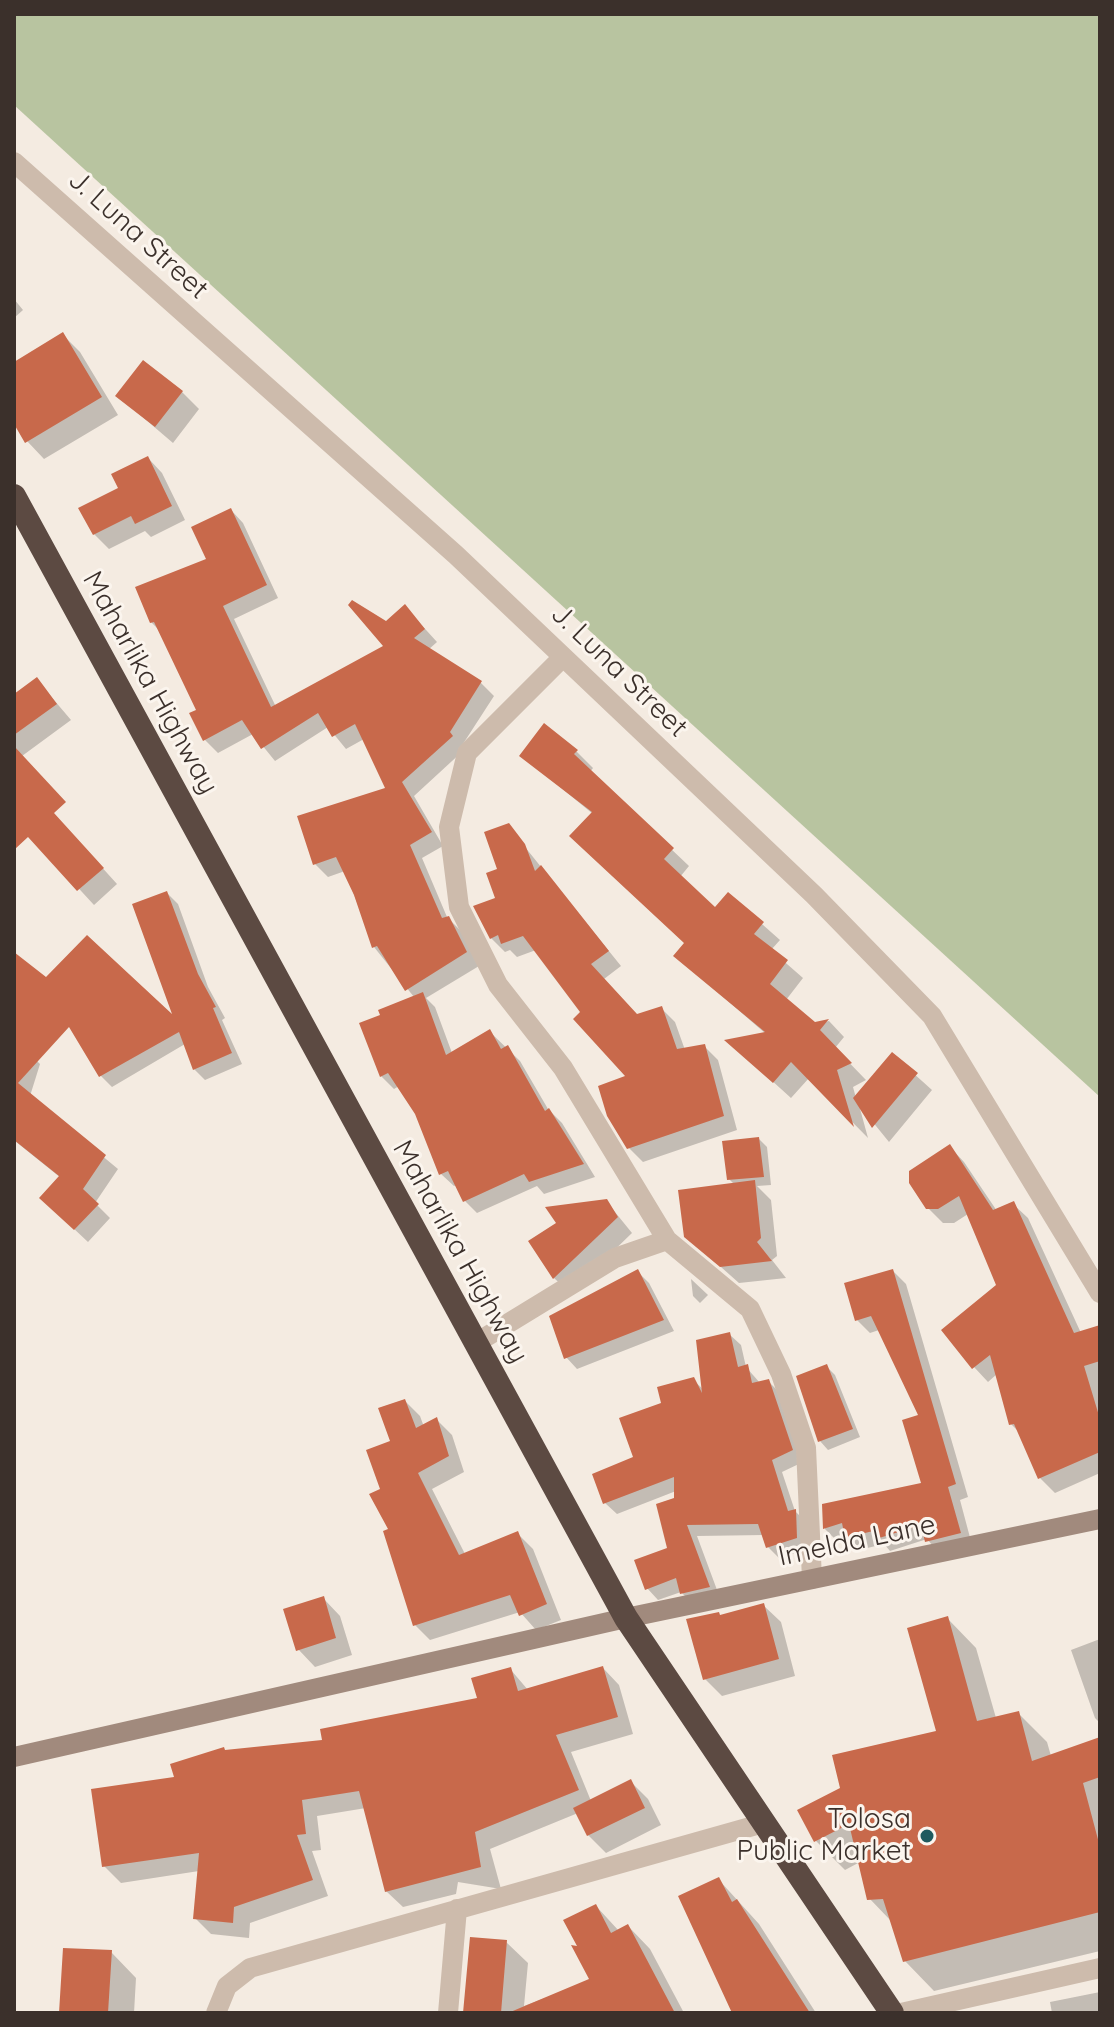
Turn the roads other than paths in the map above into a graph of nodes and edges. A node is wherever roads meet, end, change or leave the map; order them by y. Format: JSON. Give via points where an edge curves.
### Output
{"nodes":[{"id":1,"x":14,"y":162,"type":"edge"},
{"id":2,"x":14,"y":496,"type":"edge"},
{"id":3,"x":563,"y":657,"type":"junction"},
{"id":4,"x":667,"y":1240,"type":"junction"},
{"id":5,"x":1100,"y":1293,"type":"edge"},
{"id":6,"x":476,"y":1343,"type":"junction"},
{"id":7,"x":1100,"y":1519,"type":"edge"},
{"id":8,"x":812,"y":1579,"type":"junction"},
{"id":9,"x":626,"y":1618,"type":"junction"},
{"id":10,"x":14,"y":1757,"type":"edge"},
{"id":11,"x":764,"y":1823,"type":"junction"},
{"id":12,"x":457,"y":1909,"type":"junction"},
{"id":13,"x":1100,"y":1968,"type":"edge"},
{"id":14,"x":216,"y":2013,"type":"edge"},
{"id":15,"x":448,"y":2013,"type":"edge"},
{"id":16,"x":892,"y":2013,"type":"edge"},
{"id":17,"x":901,"y":2013,"type":"edge"}],
"edges":[{"from":1,"to":3,"type":"street","name":"J. Luna Street","via":[[456,555]]},
{"from":2,"to":6,"type":"highway","name":"Maharlika Highway"},
{"from":3,"to":4,"type":"street","via":[[467,753],[449,827],[459,907],[498,985],[563,1068]]},
{"from":3,"to":5,"type":"street","name":"J. Luna Street","via":[[814,895],[932,1016]]},
{"from":4,"to":6,"type":"street","via":[[615,1258]]},
{"from":4,"to":8,"type":"street","via":[[750,1309],[781,1374],[806,1448]]},
{"from":6,"to":9,"type":"highway","name":"Maharlika Highway"},
{"from":7,"to":8,"type":"street","name":"Imelda Lane"},
{"from":8,"to":9,"type":"street","name":"Imelda Lane"},
{"from":9,"to":10,"type":"street","name":"Imelda Lane"},
{"from":9,"to":11,"type":"highway","name":"Maharlika Highway"},
{"from":11,"to":12,"type":"street"},
{"from":11,"to":16,"type":"highway","name":"Maharlika Highway"},
{"from":12,"to":14,"type":"street","via":[[250,1968],[227,1986]]},
{"from":12,"to":15,"type":"street"},
{"from":13,"to":17,"type":"street"}]}
